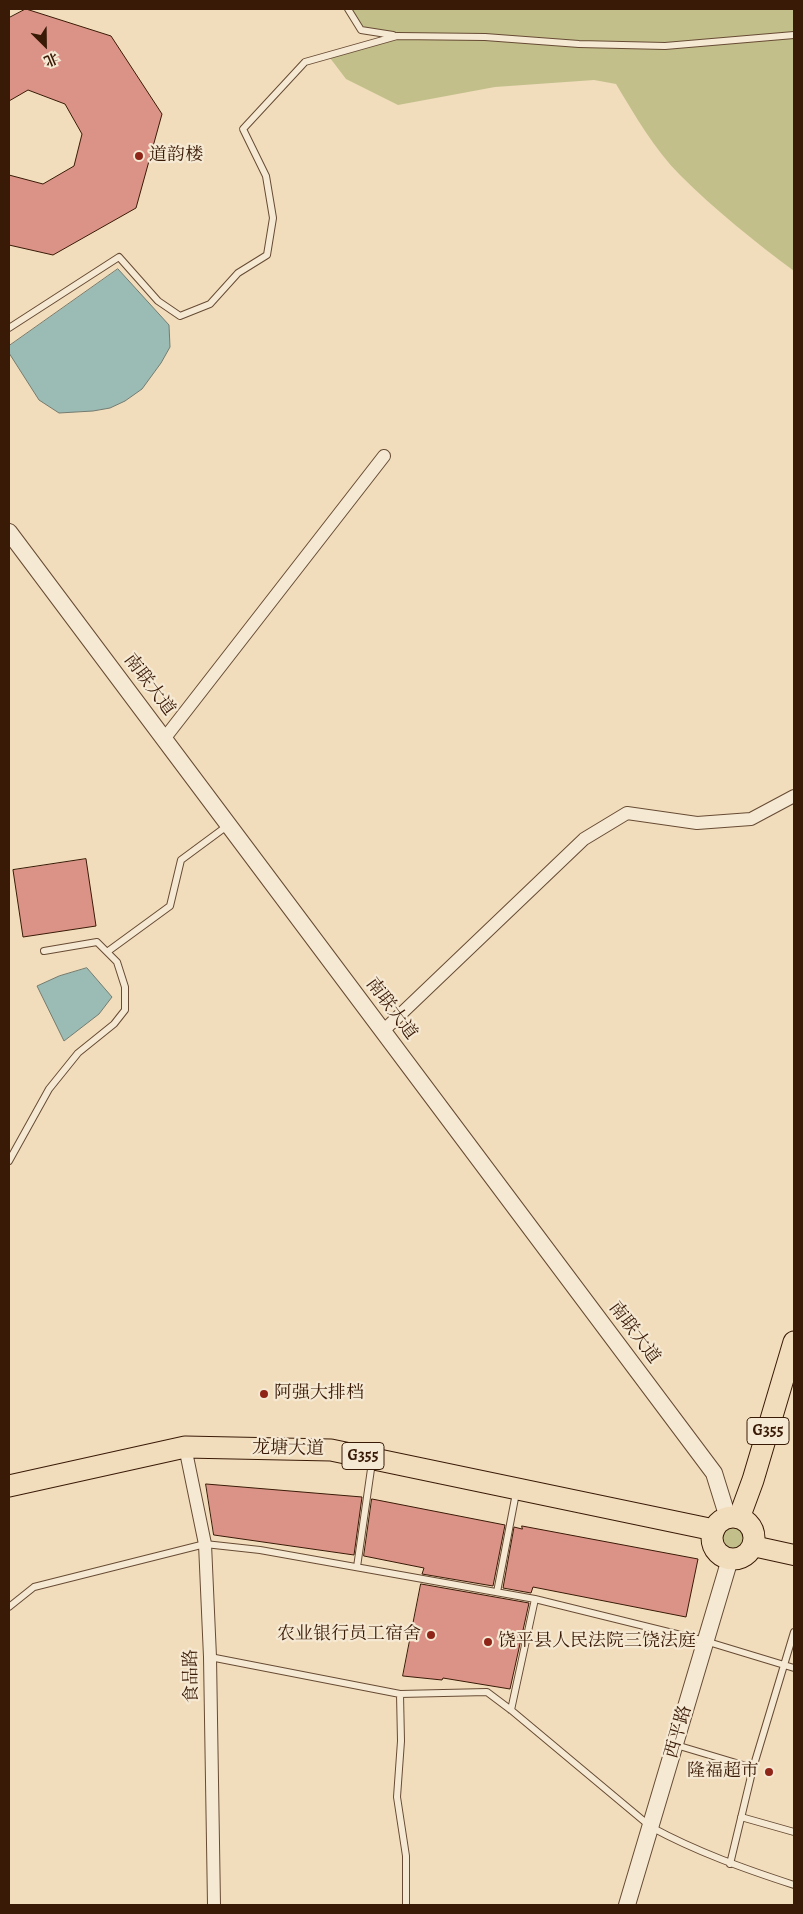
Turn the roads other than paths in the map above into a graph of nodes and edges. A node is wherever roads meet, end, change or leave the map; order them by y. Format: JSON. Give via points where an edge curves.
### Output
{"nodes":[{"id":1,"x":348,"y":9,"type":"edge"},
{"id":2,"x":794,"y":35,"type":"edge"},
{"id":3,"x":397,"y":36,"type":"junction"},
{"id":4,"x":9,"y":328,"type":"edge"},
{"id":5,"x":384,"y":456,"type":"dead end"},
{"id":6,"x":9,"y":532,"type":"edge"},
{"id":7,"x":164,"y":739,"type":"junction"},
{"id":8,"x":794,"y":796,"type":"edge"},
{"id":9,"x":228,"y":825,"type":"junction"},
{"id":10,"x":44,"y":951,"type":"dead end"},
{"id":11,"x":106,"y":952,"type":"junction"},
{"id":12,"x":383,"y":1031,"type":"junction"},
{"id":13,"x":9,"y":1161,"type":"edge"},
{"id":14,"x":794,"y":1342,"type":"edge"},
{"id":15,"x":186,"y":1452,"type":"junction"},
{"id":16,"x":373,"y":1462,"type":"junction"},
{"id":17,"x":9,"y":1486,"type":"edge"},
{"id":18,"x":516,"y":1492,"type":"junction"},
{"id":19,"x":9,"y":1495,"type":"edge"},
{"id":20,"x":723,"y":1526,"type":"junction"},
{"id":21,"x":205,"y":1544,"type":"junction"},
{"id":22,"x":753,"y":1546,"type":"junction"},
{"id":23,"x":794,"y":1555,"type":"edge"},
{"id":24,"x":730,"y":1559,"type":"junction"},
{"id":25,"x":357,"y":1567,"type":"junction"},
{"id":26,"x":497,"y":1592,"type":"junction"},
{"id":27,"x":535,"y":1599,"type":"junction"},
{"id":28,"x":9,"y":1606,"type":"edge"},
{"id":29,"x":794,"y":1632,"type":"edge"},
{"id":30,"x":706,"y":1641,"type":"junction"},
{"id":31,"x":210,"y":1657,"type":"junction"},
{"id":32,"x":784,"y":1665,"type":"junction"},
{"id":33,"x":794,"y":1668,"type":"edge"},
{"id":34,"x":400,"y":1694,"type":"junction"},
{"id":35,"x":512,"y":1710,"type":"junction"},
{"id":36,"x":675,"y":1744,"type":"junction"},
{"id":37,"x":753,"y":1768,"type":"junction"},
{"id":38,"x":741,"y":1817,"type":"junction"},
{"id":39,"x":651,"y":1827,"type":"junction"},
{"id":40,"x":794,"y":1832,"type":"edge"},
{"id":41,"x":730,"y":1864,"type":"junction"},
{"id":42,"x":794,"y":1885,"type":"edge"},
{"id":43,"x":214,"y":1905,"type":"edge"},
{"id":44,"x":406,"y":1905,"type":"edge"},
{"id":45,"x":628,"y":1905,"type":"edge"}],
"edges":[{"from":1,"to":3,"type":"lane","via":[[361,30]]},
{"from":2,"to":3,"type":"lane","via":[[665,46]]},
{"from":3,"to":4,"type":"lane","via":[[305,62],[243,129],[266,176],[273,218],[267,255],[238,273],[210,304],[180,316],[158,301],[119,257]]},
{"from":5,"to":7,"type":"street"},
{"from":6,"to":7,"type":"street","name":"南联大道"},
{"from":7,"to":9,"type":"street","name":"南联大道"},
{"from":8,"to":12,"type":"street","via":[[751,819],[697,823],[627,813],[584,839]]},
{"from":9,"to":11,"type":"lane","via":[[181,860],[170,906]]},
{"from":9,"to":12,"type":"street","name":"南联大道"},
{"from":10,"to":11,"type":"lane","via":[[97,942]]},
{"from":11,"to":13,"type":"lane","via":[[117,962],[125,986],[125,1010],[114,1024],[78,1053],[49,1089]]},
{"from":12,"to":20,"type":"street","name":"南联大道","via":[[714,1473]]},
{"from":14,"to":20,"type":"highway","number":"G355","via":[[753,1480]]},
{"from":15,"to":16,"type":"highway","name":"龙塘大道","number":"G355","via":[[330,1457]]},
{"from":15,"to":17,"type":"highway","name":"龙塘大道","number":"G355"},
{"from":15,"to":19,"type":"highway","name":"龙塘大道","number":"G355"},
{"from":15,"to":21,"type":"street","name":"食品路"},
{"from":16,"to":18,"type":"highway","name":"龙塘大道","number":"G355"},
{"from":16,"to":25,"type":"lane"},
{"from":18,"to":20,"type":"highway","name":"龙塘大道","number":"G355"},
{"from":18,"to":26,"type":"lane"},
{"from":20,"to":22,"type":"highway","via":[[746,1521],[754,1532]]},
{"from":20,"to":24,"type":"highway","via":[[716,1552]]},
{"from":21,"to":25,"type":"lane"},
{"from":21,"to":28,"type":"lane","via":[[34,1587]]},
{"from":21,"to":31,"type":"street","name":"食品路"},
{"from":22,"to":23,"type":"main road"},
{"from":22,"to":24,"type":"highway","via":[[745,1556]]},
{"from":24,"to":30,"type":"street","name":"西平路"},
{"from":25,"to":26,"type":"lane"},
{"from":26,"to":27,"type":"lane"},
{"from":27,"to":30,"type":"lane"},
{"from":27,"to":35,"type":"lane"},
{"from":29,"to":32,"type":"lane"},
{"from":30,"to":32,"type":"lane"},
{"from":30,"to":36,"type":"street","name":"西平路"},
{"from":31,"to":34,"type":"lane"},
{"from":31,"to":43,"type":"street","name":"食品路"},
{"from":32,"to":33,"type":"lane"},
{"from":32,"to":37,"type":"lane"},
{"from":34,"to":35,"type":"lane","via":[[487,1692]]},
{"from":34,"to":44,"type":"lane","via":[[397,1798],[406,1856]]},
{"from":35,"to":39,"type":"lane"},
{"from":36,"to":37,"type":"lane"},
{"from":36,"to":39,"type":"street","name":"西平路"},
{"from":37,"to":38,"type":"lane"},
{"from":38,"to":40,"type":"lane"},
{"from":38,"to":41,"type":"lane"},
{"from":39,"to":41,"type":"lane"},
{"from":39,"to":45,"type":"street","name":"西平路"},
{"from":41,"to":42,"type":"lane"}]}
